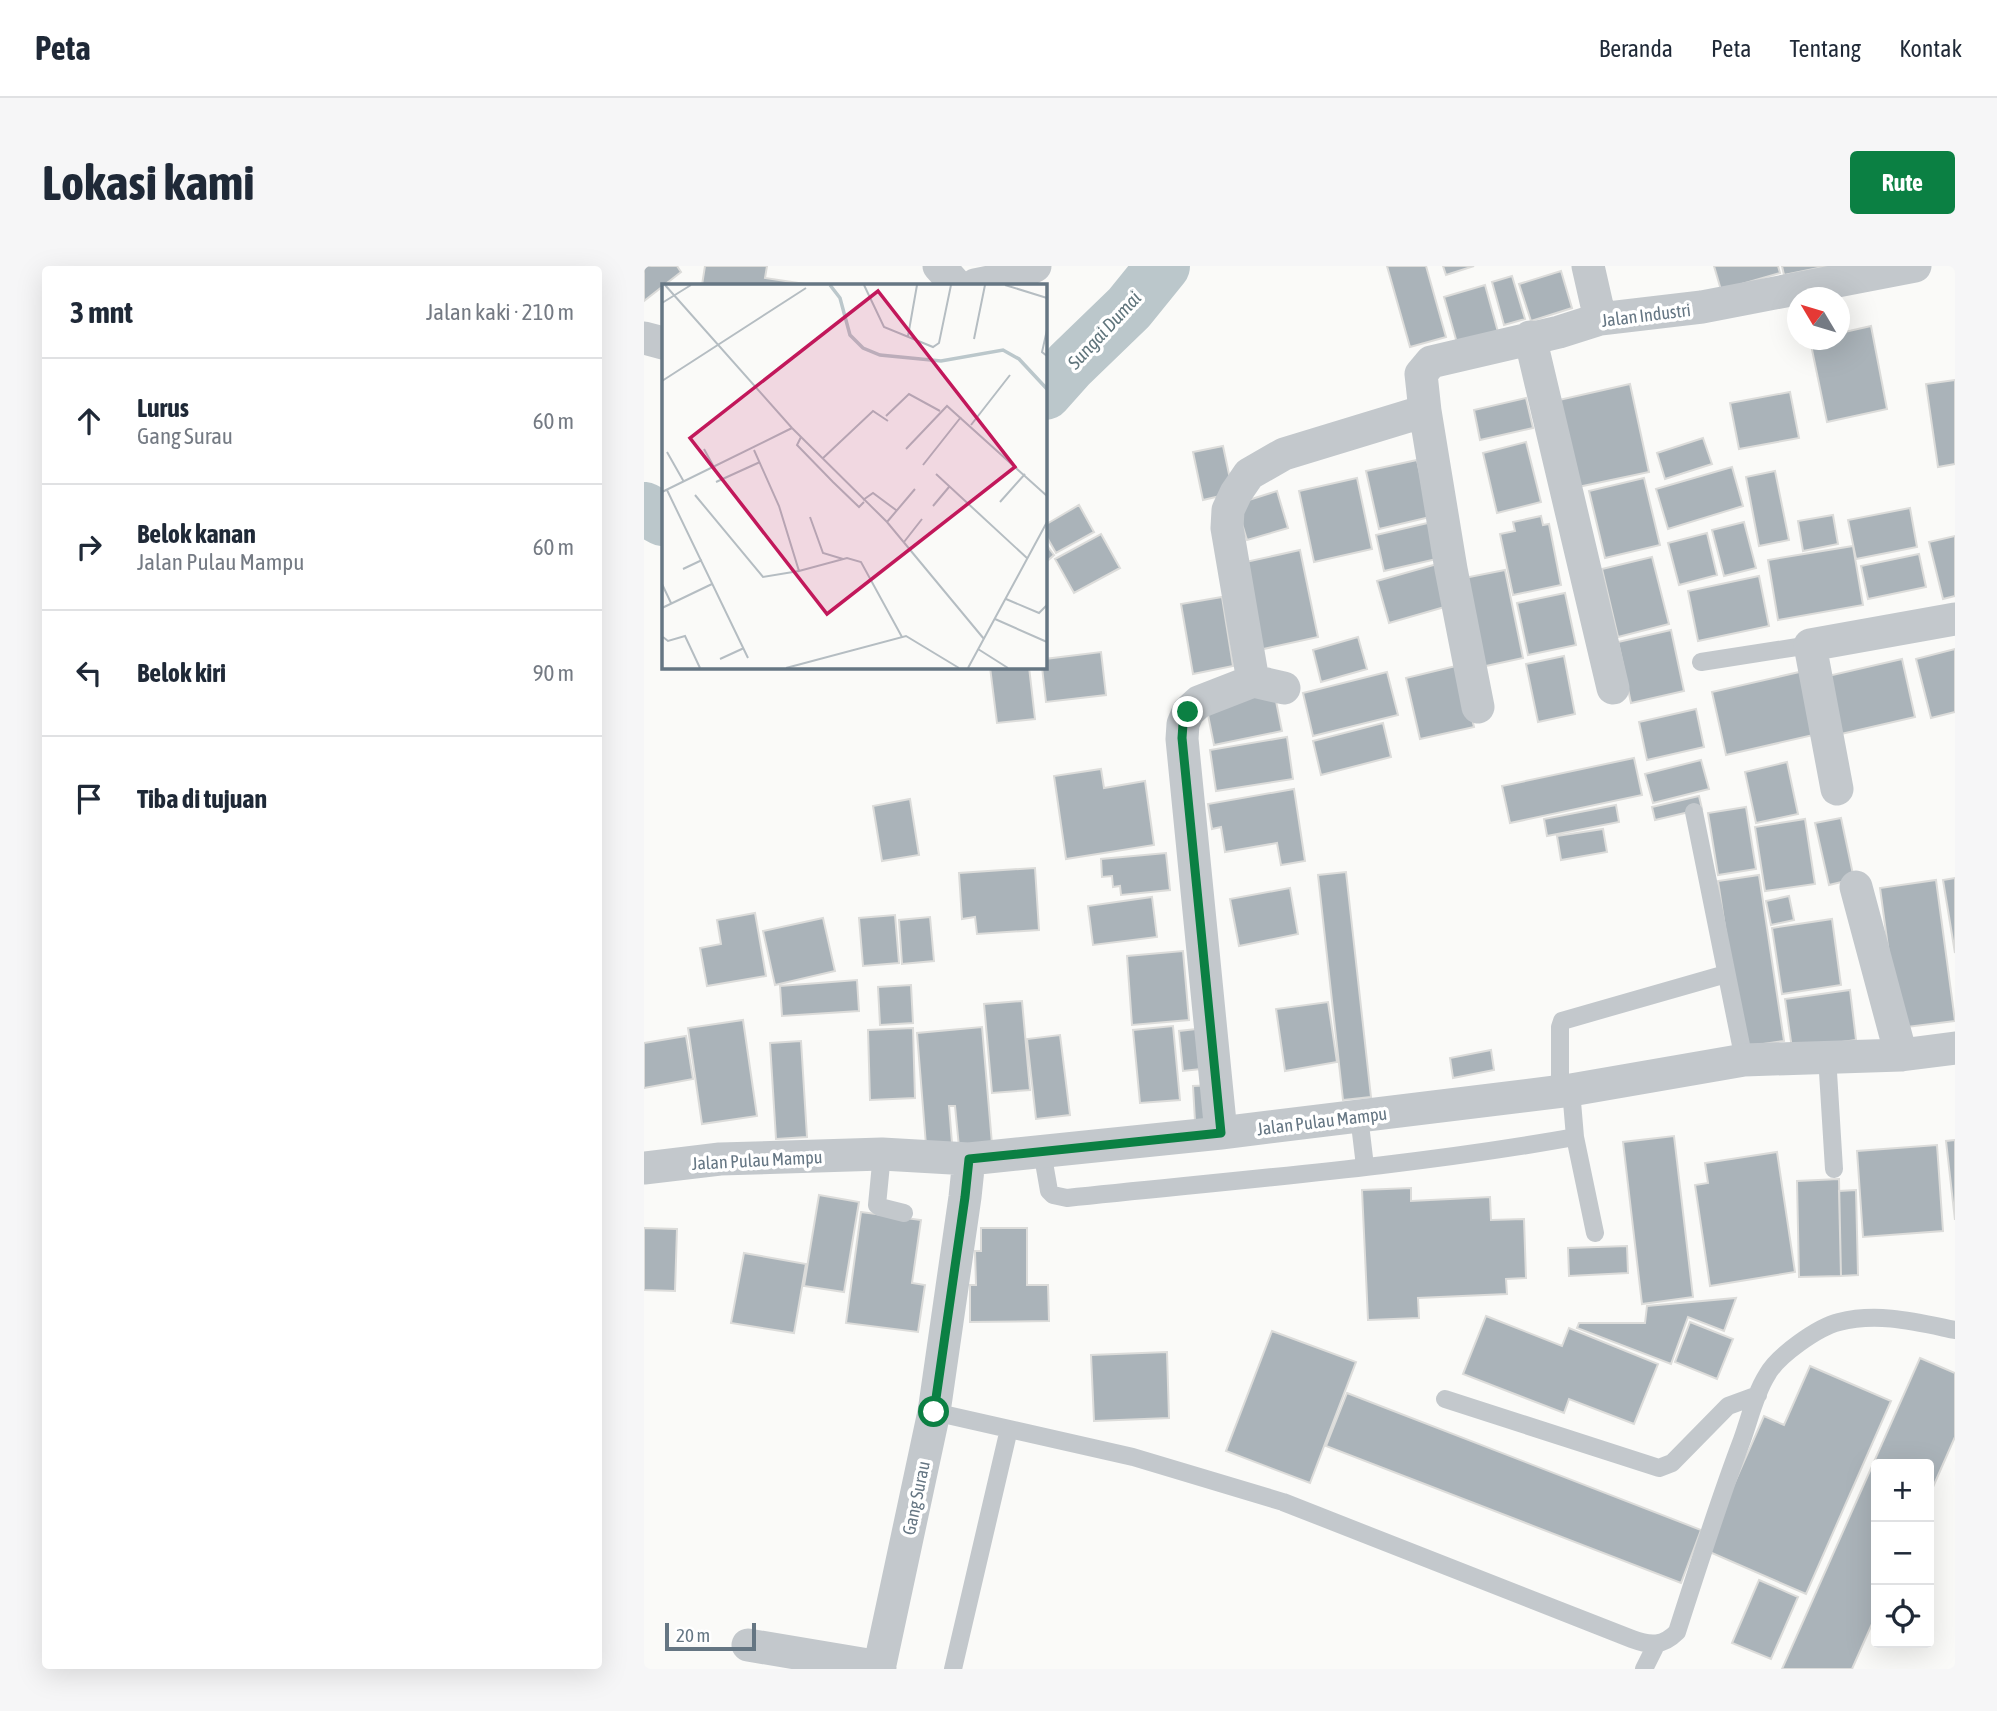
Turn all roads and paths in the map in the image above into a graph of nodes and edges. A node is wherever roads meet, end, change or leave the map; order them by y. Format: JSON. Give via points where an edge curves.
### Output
{"nodes":[{"id":1,"x":939,"y":266,"type":"edge"},
{"id":2,"x":1035,"y":266,"type":"edge"},
{"id":3,"x":1588,"y":266,"type":"edge"},
{"id":4,"x":1915,"y":266,"type":"edge"},
{"id":5,"x":955,"y":284,"type":"edge"},
{"id":6,"x":980,"y":284,"type":"edge"},
{"id":7,"x":1600,"y":319,"type":"junction"},
{"id":8,"x":1530,"y":337,"type":"junction"},
{"id":9,"x":644,"y":338,"type":"edge"},
{"id":10,"x":662,"y":344,"type":"edge"},
{"id":11,"x":1425,"y":411,"type":"junction"},
{"id":12,"x":1955,"y":619,"type":"edge"},
{"id":13,"x":1811,"y":645,"type":"junction"},
{"id":14,"x":1701,"y":662,"type":"dead end"},
{"id":15,"x":1613,"y":688,"type":"dead end"},
{"id":16,"x":1478,"y":707,"type":"dead end"},
{"id":17,"x":1837,"y":789,"type":"dead end"},
{"id":18,"x":1694,"y":812,"type":"dead end"},
{"id":19,"x":1856,"y":887,"type":"dead end"},
{"id":20,"x":1726,"y":974,"type":"junction"},
{"id":21,"x":1955,"y":1048,"type":"edge"},
{"id":22,"x":1900,"y":1055,"type":"junction"},
{"id":23,"x":1827,"y":1056,"type":"junction"},
{"id":24,"x":1744,"y":1060,"type":"junction"},
{"id":25,"x":1566,"y":1091,"type":"junction"},
{"id":26,"x":1359,"y":1116,"type":"junction"},
{"id":27,"x":1221,"y":1133,"type":"junction"},
{"id":28,"x":1574,"y":1137,"type":"junction"},
{"id":29,"x":1042,"y":1151,"type":"junction"},
{"id":30,"x":882,"y":1154,"type":"junction"},
{"id":31,"x":969,"y":1159,"type":"junction"},
{"id":32,"x":1365,"y":1166,"type":"junction"},
{"id":33,"x":644,"y":1168,"type":"edge"},
{"id":34,"x":1834,"y":1170,"type":"dead end"},
{"id":35,"x":904,"y":1213,"type":"dead end"},
{"id":36,"x":1595,"y":1233,"type":"dead end"},
{"id":37,"x":1955,"y":1330,"type":"edge"},
{"id":38,"x":1758,"y":1395,"type":"junction"},
{"id":39,"x":1445,"y":1399,"type":"dead end"},
{"id":40,"x":934,"y":1412,"type":"junction"},
{"id":41,"x":1009,"y":1429,"type":"junction"},
{"id":42,"x":748,"y":1645,"type":"dead end"},
{"id":43,"x":1656,"y":1645,"type":"junction"},
{"id":44,"x":879,"y":1668,"type":"edge"},
{"id":45,"x":953,"y":1669,"type":"edge"},
{"id":46,"x":1644,"y":1669,"type":"edge"}],
"edges":[{"from":1,"to":5,"type":"street"},
{"from":2,"to":6,"type":"street","via":[[1013,277]]},
{"from":3,"to":7,"type":"street"},
{"from":4,"to":7,"type":"street","name":"Jalan Industri","via":[[1702,307]]},
{"from":7,"to":8,"type":"street","name":"Jalan Industri"},
{"from":8,"to":11,"type":"street","name":"Jalan Industri","via":[[1431,362],[1421,374]]},
{"from":8,"to":15,"type":"street"},
{"from":9,"to":10,"type":"street"},
{"from":11,"to":16,"type":"street","name":"Jalan Industri"},
{"from":11,"to":27,"type":"street","via":[[1284,454],[1250,474],[1228,510],[1227,528],[1268,685],[1199,702],[1188,712],[1182,738]]},
{"from":12,"to":13,"type":"street"},
{"from":13,"to":14,"type":"lane"},
{"from":13,"to":17,"type":"street"},
{"from":18,"to":20,"type":"lane"},
{"from":19,"to":22,"type":"street"},
{"from":20,"to":24,"type":"lane"},
{"from":20,"to":25,"type":"lane","via":[[1562,1021]]},
{"from":21,"to":22,"type":"street","name":"Jalan Pulau Mampu"},
{"from":22,"to":23,"type":"street","name":"Jalan Pulau Mampu"},
{"from":23,"to":24,"type":"street","name":"Jalan Pulau Mampu"},
{"from":23,"to":34,"type":"lane"},
{"from":24,"to":25,"type":"street","name":"Jalan Pulau Mampu"},
{"from":25,"to":26,"type":"street","name":"Jalan Pulau Mampu"},
{"from":25,"to":28,"type":"lane"},
{"from":26,"to":27,"type":"street","name":"Jalan Pulau Mampu"},
{"from":26,"to":32,"type":"lane"},
{"from":27,"to":29,"type":"street","name":"Jalan Pulau Mampu"},
{"from":28,"to":32,"type":"lane"},
{"from":28,"to":36,"type":"lane"},
{"from":29,"to":31,"type":"street","name":"Jalan Pulau Mampu"},
{"from":29,"to":32,"type":"lane","via":[[1049,1191],[1067,1198]]},
{"from":30,"to":31,"type":"street","name":"Jalan Pulau Mampu"},
{"from":30,"to":33,"type":"street","name":"Jalan Pulau Mampu","via":[[720,1159]]},
{"from":30,"to":35,"type":"lane","via":[[877,1205]]},
{"from":31,"to":40,"type":"street","name":"Gang Surau"},
{"from":37,"to":38,"type":"lane","via":[[1889,1317],[1838,1322],[1786,1353],[1768,1373]]},
{"from":38,"to":39,"type":"lane","via":[[1728,1406],[1681,1455],[1660,1468]]},
{"from":38,"to":43,"type":"lane","via":[[1677,1632],[1667,1643]]},
{"from":40,"to":41,"type":"lane"},
{"from":40,"to":44,"type":"street","name":"Gang Surau"},
{"from":41,"to":43,"type":"lane","via":[[1133,1457],[1283,1502]]},
{"from":41,"to":45,"type":"lane"},
{"from":42,"to":44,"type":"street"},
{"from":43,"to":46,"type":"lane"}]}
